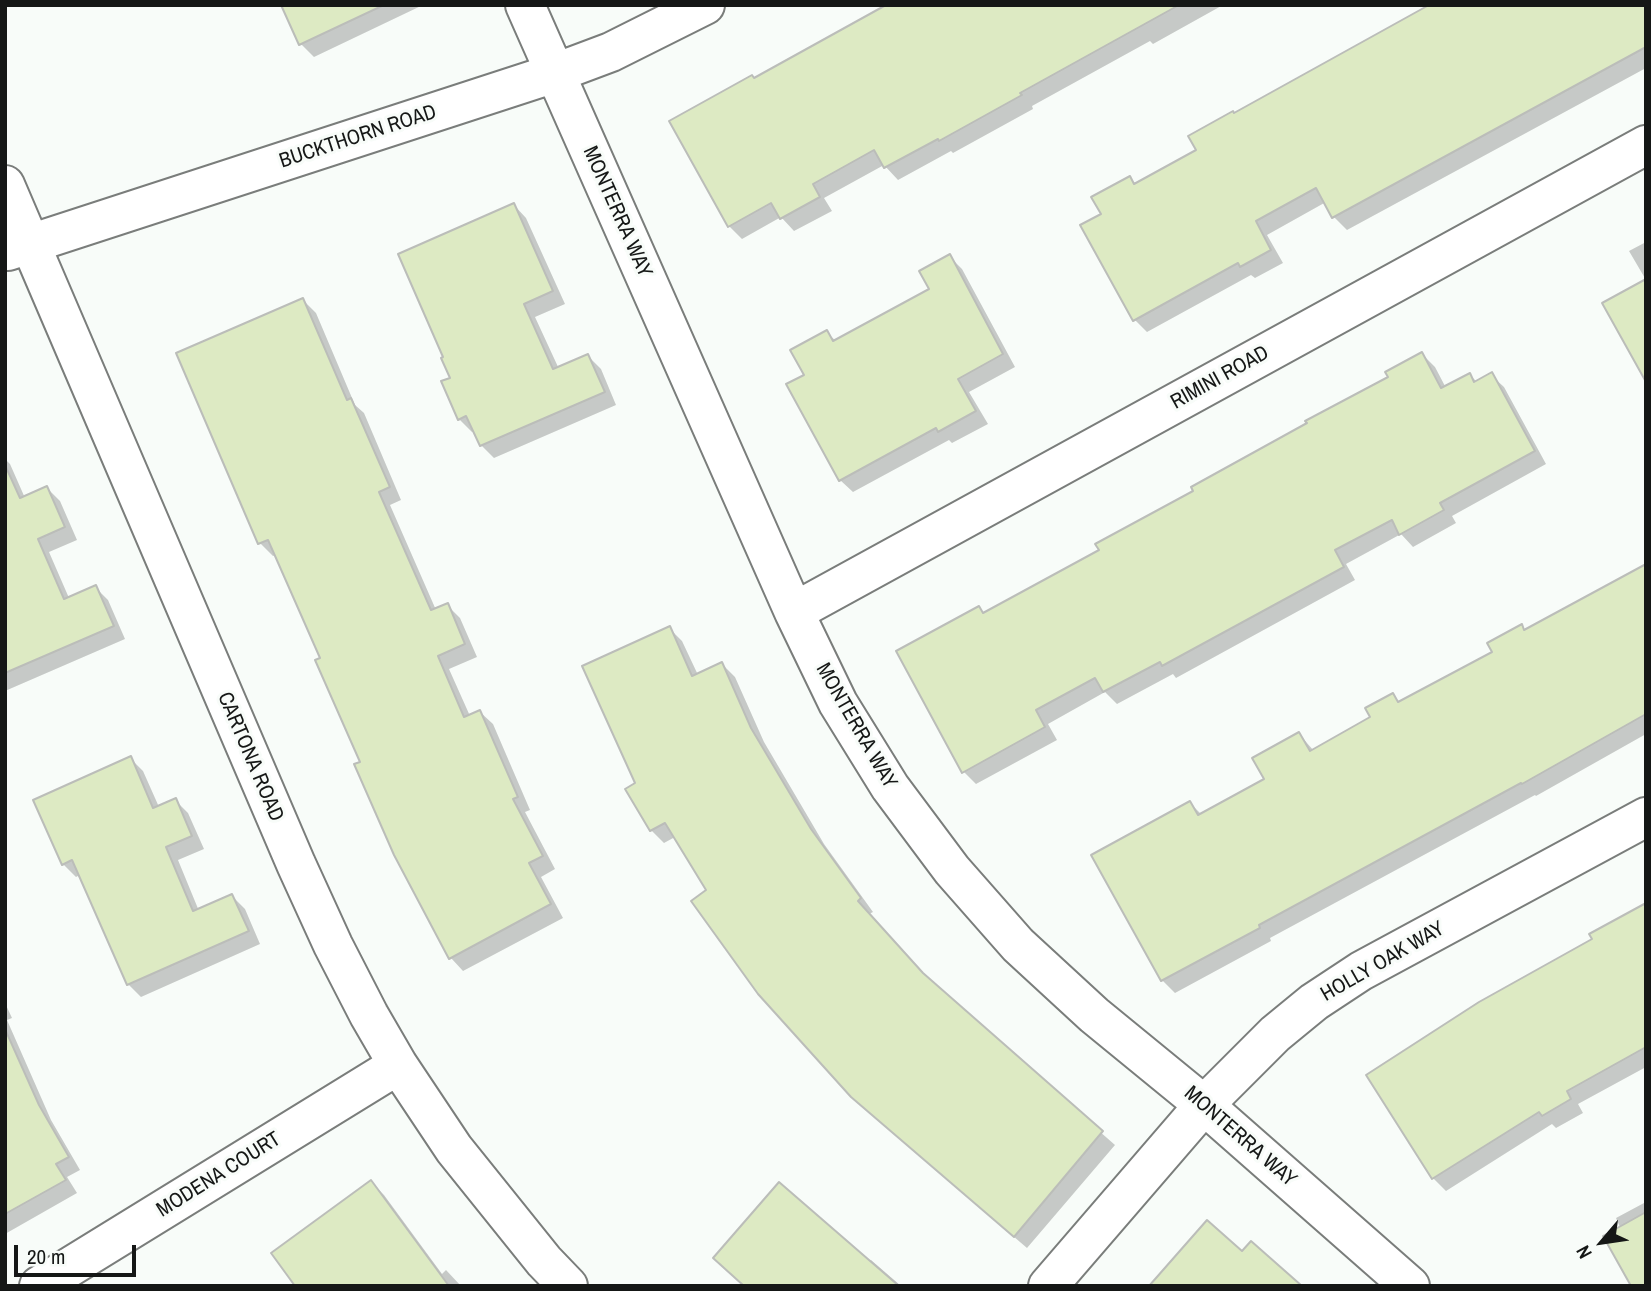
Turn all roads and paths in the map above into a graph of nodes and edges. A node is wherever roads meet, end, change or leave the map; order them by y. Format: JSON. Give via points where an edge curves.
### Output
{"nodes":[{"id":1,"x":525,"y":5,"type":"edge"},
{"id":2,"x":705,"y":5,"type":"edge"},
{"id":3,"x":555,"y":73,"type":"junction"},
{"id":4,"x":1646,"y":145,"type":"edge"},
{"id":5,"x":5,"y":185,"type":"edge"},
{"id":6,"x":18,"y":247,"type":"edge"},
{"id":7,"x":794,"y":612,"type":"junction"},
{"id":8,"x":1646,"y":817,"type":"edge"},
{"id":9,"x":398,"y":1065,"type":"junction"},
{"id":10,"x":1204,"y":1105,"type":"junction"},
{"id":11,"x":39,"y":1286,"type":"edge"},
{"id":12,"x":568,"y":1286,"type":"edge"},
{"id":13,"x":1048,"y":1286,"type":"edge"},
{"id":14,"x":1410,"y":1286,"type":"edge"}],
"edges":[{"from":1,"to":3,"type":"street","name":"MONTERRA WAY"},
{"from":2,"to":3,"type":"street","name":"BUCKTHORN ROAD","via":[[611,52]]},
{"from":3,"to":6,"type":"street","name":"BUCKTHORN ROAD"},
{"from":3,"to":7,"type":"street","name":"MONTERRA WAY"},
{"from":4,"to":7,"type":"street","name":"RIMINI ROAD"},
{"from":5,"to":6,"type":"street","name":"CARTONA ROAD"},
{"from":6,"to":9,"type":"street","name":"CARTONA ROAD","via":[[322,922]]},
{"from":7,"to":10,"type":"street","name":"MONTERRA WAY","via":[[838,703],[890,787],[952,870],[1018,945],[1094,1015]]},
{"from":8,"to":10,"type":"street","name":"HOLLY OAK WAY","via":[[1362,971],[1314,1002]]},
{"from":9,"to":11,"type":"street","name":"MODENA COURT"},
{"from":9,"to":12,"type":"street","name":"CARTONA ROAD","via":[[454,1149]]},
{"from":10,"to":13,"type":"street","name":"HOLLY OAK WAY"},
{"from":10,"to":14,"type":"street","name":"MONTERRA WAY"}]}
